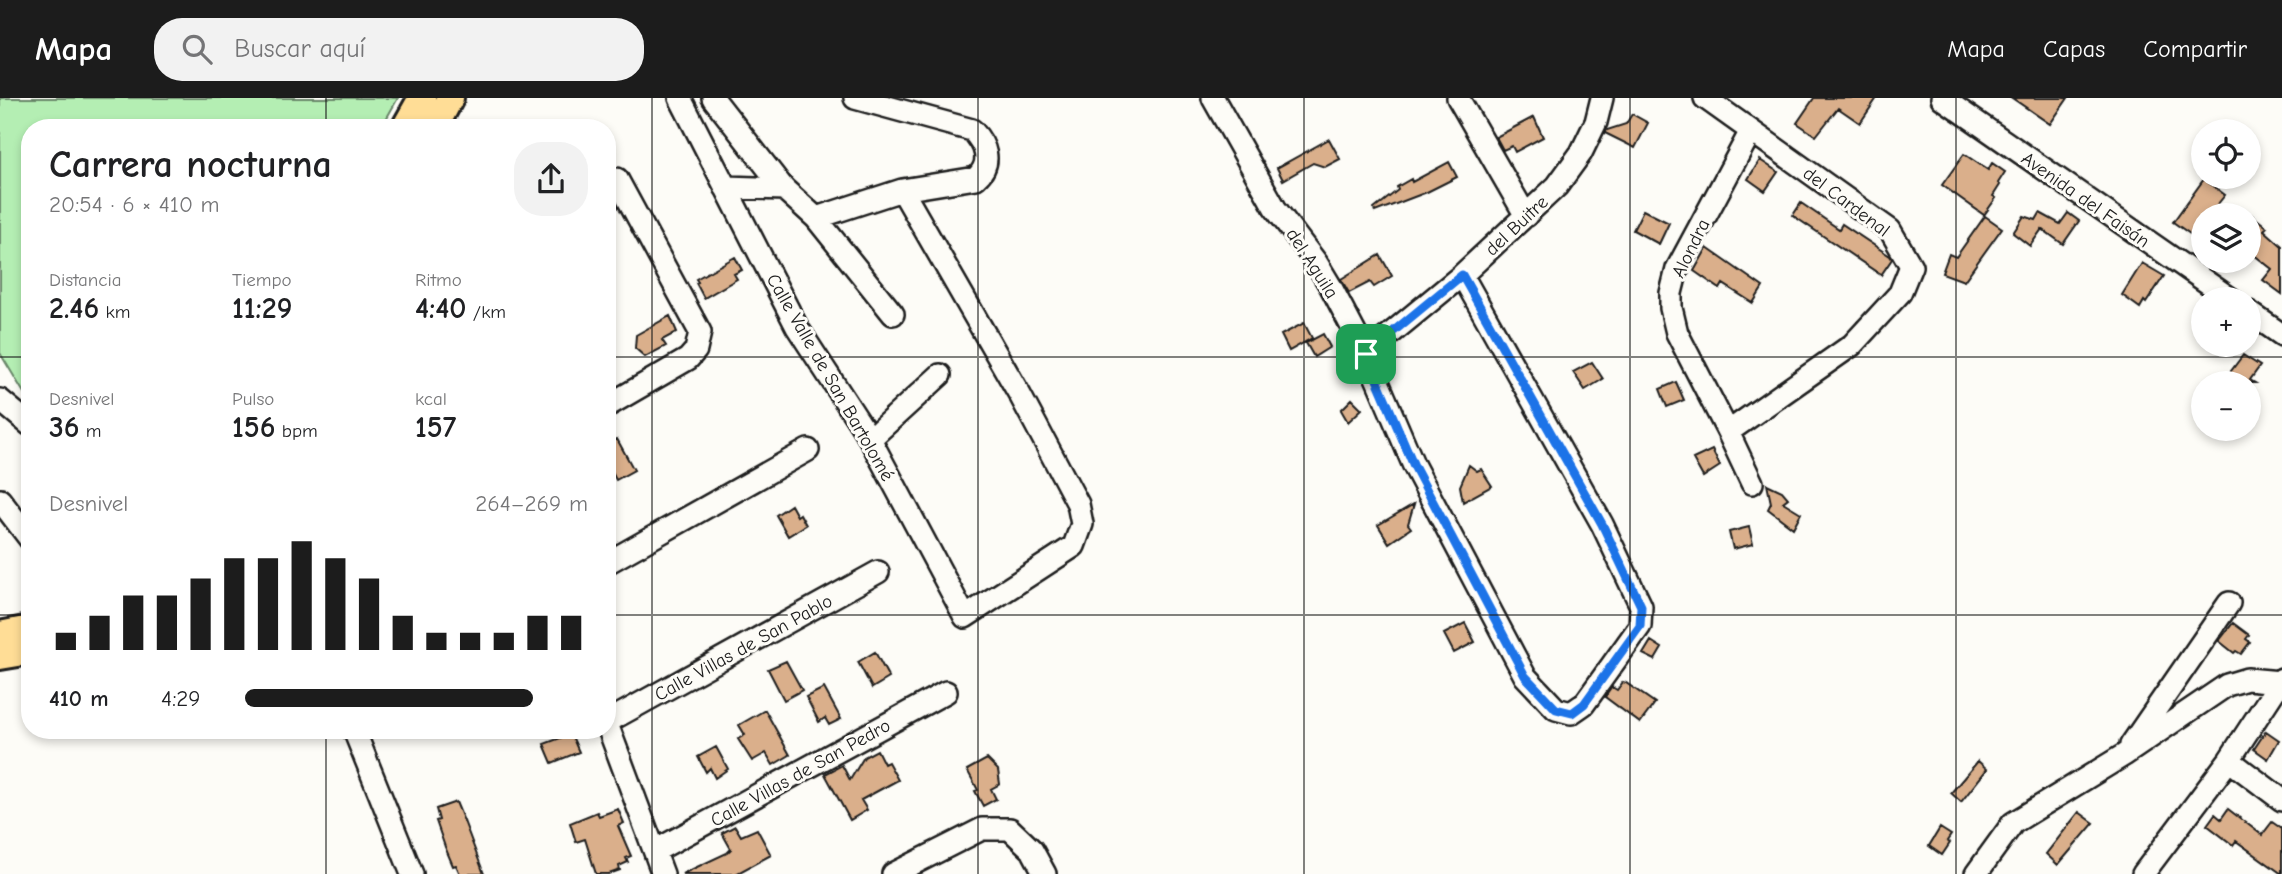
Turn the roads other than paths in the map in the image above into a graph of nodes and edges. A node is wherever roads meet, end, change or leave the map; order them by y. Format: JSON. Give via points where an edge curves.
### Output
{"nodes":[{"id":1,"x":422,"y":98,"type":"edge"},
{"id":2,"x":450,"y":98,"type":"edge"},
{"id":3,"x":680,"y":98,"type":"edge"},
{"id":4,"x":713,"y":98,"type":"edge"},
{"id":5,"x":855,"y":98,"type":"edge"},
{"id":6,"x":1213,"y":98,"type":"edge"},
{"id":7,"x":1458,"y":98,"type":"edge"},
{"id":8,"x":1602,"y":98,"type":"edge"},
{"id":9,"x":1705,"y":98,"type":"edge"},
{"id":10,"x":1942,"y":98,"type":"edge"},
{"id":11,"x":410,"y":119,"type":"edge"},
{"id":12,"x":439,"y":119,"type":"edge"},
{"id":13,"x":1751,"y":131,"type":"junction"},
{"id":14,"x":617,"y":179,"type":"dead end"},
{"id":15,"x":725,"y":187,"type":"junction"},
{"id":16,"x":784,"y":189,"type":"junction"},
{"id":17,"x":901,"y":190,"type":"junction"},
{"id":18,"x":1527,"y":216,"type":"junction"},
{"id":19,"x":816,"y":218,"type":"junction"},
{"id":20,"x":1462,"y":275,"type":"junction"},
{"id":21,"x":2214,"y":287,"type":"edge"},
{"id":22,"x":893,"y":314,"type":"dead end"},
{"id":23,"x":2261,"y":320,"type":"edge"},
{"id":24,"x":2282,"y":335,"type":"edge"},
{"id":25,"x":1366,"y":354,"type":"junction"},
{"id":26,"x":940,"y":375,"type":"dead end"},
{"id":27,"x":0,"y":400,"type":"edge"},
{"id":28,"x":616,"y":401,"type":"edge"},
{"id":29,"x":21,"y":418,"type":"edge"},
{"id":30,"x":1728,"y":432,"type":"junction"},
{"id":31,"x":870,"y":439,"type":"junction"},
{"id":32,"x":808,"y":450,"type":"dead end"},
{"id":33,"x":1752,"y":483,"type":"dead end"},
{"id":34,"x":1,"y":506,"type":"edge"},
{"id":35,"x":21,"y":529,"type":"edge"},
{"id":36,"x":616,"y":558,"type":"edge"},
{"id":37,"x":878,"y":572,"type":"dead end"},
{"id":38,"x":2229,"y":603,"type":"dead end"},
{"id":39,"x":21,"y":631,"type":"edge"},
{"id":40,"x":0,"y":635,"type":"edge"},
{"id":41,"x":21,"y":652,"type":"edge"},
{"id":42,"x":0,"y":656,"type":"edge"},
{"id":43,"x":2281,"y":680,"type":"edge"},
{"id":44,"x":946,"y":692,"type":"dead end"},
{"id":45,"x":616,"y":718,"type":"edge"},
{"id":46,"x":358,"y":739,"type":"edge"},
{"id":47,"x":613,"y":739,"type":"edge"},
{"id":48,"x":2124,"y":755,"type":"junction"},
{"id":49,"x":2229,"y":760,"type":"junction"},
{"id":50,"x":2282,"y":800,"type":"edge"},
{"id":51,"x":655,"y":851,"type":"junction"},
{"id":52,"x":412,"y":874,"type":"edge"},
{"id":53,"x":663,"y":874,"type":"edge"},
{"id":54,"x":893,"y":874,"type":"edge"},
{"id":55,"x":1045,"y":874,"type":"edge"},
{"id":56,"x":1976,"y":874,"type":"edge"},
{"id":57,"x":2143,"y":874,"type":"edge"}],
"edges":[{"from":1,"to":11,"type":"main road"},
{"from":2,"to":12,"type":"main road"},
{"from":3,"to":15,"type":"street","name":"Calle Valle de San Bartolomé"},
{"from":4,"to":16,"type":"street"},
{"from":5,"to":17,"type":"street","via":[[972,130],[983,142],[987,162],[976,178]]},
{"from":6,"to":25,"type":"street","name":"del Aguila","via":[[1275,208],[1316,261]]},
{"from":7,"to":18,"type":"street"},
{"from":8,"to":18,"type":"street","name":"del Buitre","via":[[1581,153]]},
{"from":9,"to":13,"type":"street","name":"del Cardenal"},
{"from":10,"to":21,"type":"street","name":"Avenida del Faisán"},
{"from":13,"to":30,"type":"street","name":"Alondra","via":[[1677,269],[1671,293],[1677,333]]},
{"from":13,"to":30,"type":"street","name":"del Cardenal","via":[[1890,230],[1911,266],[1900,293],[1852,345]]},
{"from":14,"to":28,"type":"street","via":[[700,332],[696,350],[688,359]]},
{"from":15,"to":16,"type":"street"},
{"from":15,"to":31,"type":"street","name":"Calle Valle de San Bartolomé","via":[[797,327]]},
{"from":16,"to":19,"type":"street"},
{"from":17,"to":19,"type":"street"},
{"from":17,"to":31,"type":"street","name":"Calle Valle de San Bartolomé","via":[[1078,504],[1082,524],[1074,545],[965,617]]},
{"from":18,"to":20,"type":"street","name":"del Buitre"},
{"from":19,"to":22,"type":"street"},
{"from":20,"to":25,"type":"street","name":"del Buitre"},
{"from":20,"to":25,"type":"street","name":"del Aguila","via":[[1602,524],[1641,606],[1640,626],[1584,704],[1572,713],[1556,709],[1525,676],[1414,466]]},
{"from":23,"to":24,"type":"street"},
{"from":26,"to":31,"type":"street"},
{"from":27,"to":29,"type":"street"},
{"from":30,"to":33,"type":"street","name":"Alondra"},
{"from":32,"to":36,"type":"street"},
{"from":34,"to":35,"type":"street"},
{"from":37,"to":45,"type":"street","name":"Calle Villas de San Pablo"},
{"from":38,"to":48,"type":"street"},
{"from":39,"to":40,"type":"main road"},
{"from":41,"to":42,"type":"main road"},
{"from":43,"to":48,"type":"street","via":[[2247,679],[2227,685]]},
{"from":43,"to":49,"type":"street"},
{"from":44,"to":51,"type":"street","name":"Calle Villas de San Pedro"},
{"from":46,"to":52,"type":"street"},
{"from":47,"to":51,"type":"street"},
{"from":48,"to":56,"type":"street","via":[[2013,823]]},
{"from":49,"to":50,"type":"street"},
{"from":49,"to":57,"type":"street"},
{"from":51,"to":53,"type":"street"},
{"from":54,"to":55,"type":"street","via":[[982,829],[1010,829],[1032,850]]}]}
